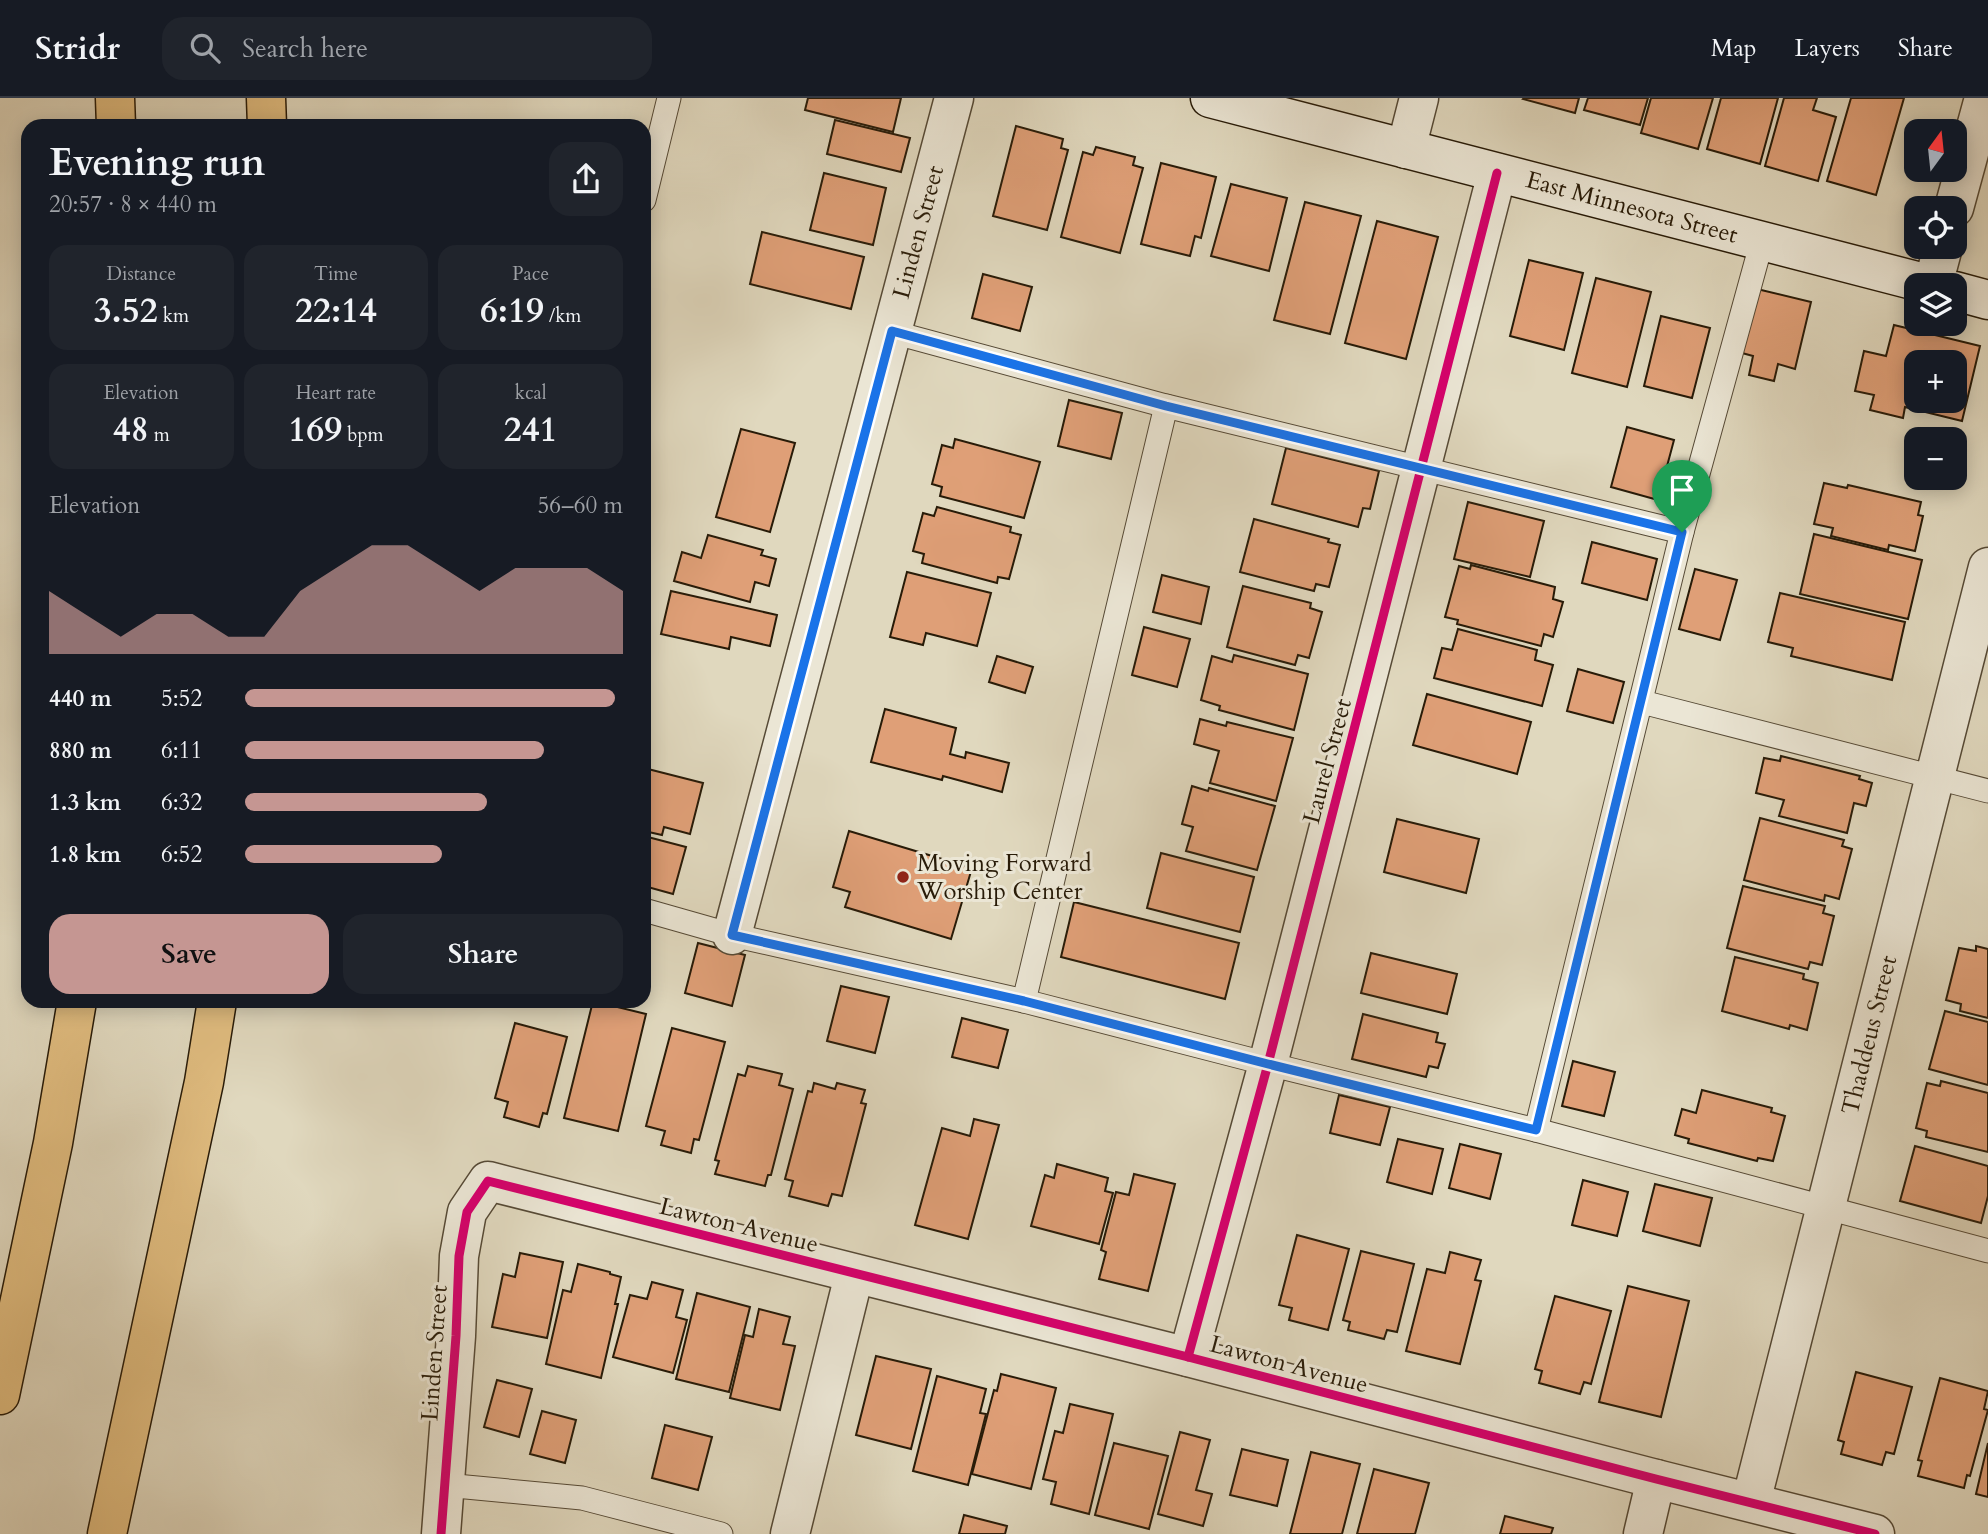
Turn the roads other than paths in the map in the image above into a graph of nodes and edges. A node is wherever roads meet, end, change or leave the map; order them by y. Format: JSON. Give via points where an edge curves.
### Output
{"nodes":[{"id":1,"x":115,"y":98,"type":"edge"},
{"id":2,"x":266,"y":98,"type":"edge"},
{"id":3,"x":669,"y":98,"type":"edge"},
{"id":4,"x":954,"y":98,"type":"edge"},
{"id":5,"x":1210,"y":98,"type":"edge"},
{"id":6,"x":1419,"y":98,"type":"edge"},
{"id":7,"x":1984,"y":98,"type":"edge"},
{"id":8,"x":116,"y":119,"type":"edge"},
{"id":9,"x":267,"y":119,"type":"edge"},
{"id":10,"x":1406,"y":149,"type":"junction"},
{"id":11,"x":651,"y":171,"type":"edge"},
{"id":12,"x":1497,"y":173,"type":"junction"},
{"id":13,"x":1957,"y":196,"type":"edge"},
{"id":14,"x":1762,"y":241,"type":"junction"},
{"id":15,"x":1904,"y":278,"type":"edge"},
{"id":16,"x":1967,"y":294,"type":"edge"},
{"id":17,"x":1988,"y":300,"type":"edge"},
{"id":18,"x":892,"y":331,"type":"junction"},
{"id":19,"x":1166,"y":406,"type":"junction"},
{"id":20,"x":1422,"y":469,"type":"junction"},
{"id":21,"x":1682,"y":532,"type":"junction"},
{"id":22,"x":1988,"y":567,"type":"edge"},
{"id":23,"x":1642,"y":702,"type":"junction"},
{"id":24,"x":1935,"y":777,"type":"junction"},
{"id":25,"x":1988,"y":791,"type":"edge"},
{"id":26,"x":651,"y":912,"type":"edge"},
{"id":27,"x":732,"y":935,"type":"junction"},
{"id":28,"x":1024,"y":1001,"type":"junction"},
{"id":29,"x":76,"y":1008,"type":"edge"},
{"id":30,"x":215,"y":1008,"type":"edge"},
{"id":31,"x":1268,"y":1064,"type":"junction"},
{"id":32,"x":1536,"y":1130,"type":"junction"},
{"id":33,"x":488,"y":1181,"type":"joint"},
{"id":34,"x":1825,"y":1208,"type":"junction"},
{"id":35,"x":1988,"y":1251,"type":"edge"},
{"id":36,"x":854,"y":1275,"type":"junction"},
{"id":37,"x":1188,"y":1357,"type":"junction"},
{"id":38,"x":0,"y":1395,"type":"edge"},
{"id":39,"x":1656,"y":1479,"type":"junction"},
{"id":40,"x":445,"y":1485,"type":"junction"},
{"id":41,"x":1751,"y":1502,"type":"junction"},
{"id":42,"x":108,"y":1528,"type":"edge"},
{"id":43,"x":441,"y":1534,"type":"edge"},
{"id":44,"x":721,"y":1534,"type":"edge"},
{"id":45,"x":790,"y":1534,"type":"edge"},
{"id":46,"x":1643,"y":1534,"type":"edge"},
{"id":47,"x":1875,"y":1534,"type":"edge"}],
"edges":[{"from":1,"to":8,"type":"highway"},
{"from":2,"to":9,"type":"highway"},
{"from":3,"to":11,"type":"lane"},
{"from":4,"to":18,"type":"street","name":"Linden Street"},
{"from":5,"to":10,"type":"street","name":"East Minnesota Street"},
{"from":6,"to":10,"type":"street"},
{"from":7,"to":13,"type":"street"},
{"from":10,"to":12,"type":"street","name":"East Minnesota Street"},
{"from":12,"to":14,"type":"street","name":"East Minnesota Street"},
{"from":12,"to":20,"type":"street","name":"Laurel Street"},
{"from":14,"to":15,"type":"street","name":"East Minnesota Street"},
{"from":14,"to":21,"type":"lane"},
{"from":16,"to":17,"type":"street"},
{"from":18,"to":19,"type":"lane"},
{"from":18,"to":27,"type":"street","name":"Linden Street"},
{"from":19,"to":20,"type":"lane"},
{"from":19,"to":28,"type":"lane"},
{"from":20,"to":21,"type":"lane"},
{"from":20,"to":31,"type":"street","name":"Laurel Street"},
{"from":21,"to":23,"type":"lane"},
{"from":22,"to":24,"type":"street","name":"Thaddeus Street"},
{"from":23,"to":24,"type":"lane"},
{"from":23,"to":32,"type":"lane"},
{"from":24,"to":25,"type":"lane"},
{"from":24,"to":34,"type":"street","name":"Thaddeus Street"},
{"from":26,"to":27,"type":"lane"},
{"from":27,"to":28,"type":"lane"},
{"from":28,"to":31,"type":"lane"},
{"from":29,"to":38,"type":"highway","via":[[53,1143]]},
{"from":30,"to":42,"type":"highway","via":[[204,1082]]},
{"from":31,"to":32,"type":"lane"},
{"from":31,"to":37,"type":"street","name":"Laurel Street"},
{"from":32,"to":34,"type":"lane"},
{"from":33,"to":36,"type":"street","name":"Lawton Avenue"},
{"from":33,"to":40,"type":"street","name":"Linden Street","via":[[467,1212],[459,1256]]},
{"from":34,"to":35,"type":"lane"},
{"from":34,"to":41,"type":"street","name":"Thaddeus Street"},
{"from":36,"to":37,"type":"street","name":"Lawton Avenue"},
{"from":36,"to":45,"type":"street"},
{"from":37,"to":39,"type":"street","name":"Lawton Avenue"},
{"from":39,"to":41,"type":"street","name":"Lawton Avenue"},
{"from":39,"to":46,"type":"street"},
{"from":40,"to":43,"type":"street","name":"Linden Street"},
{"from":40,"to":44,"type":"lane","via":[[582,1498]]},
{"from":41,"to":47,"type":"street","name":"Lawton Avenue"}]}
